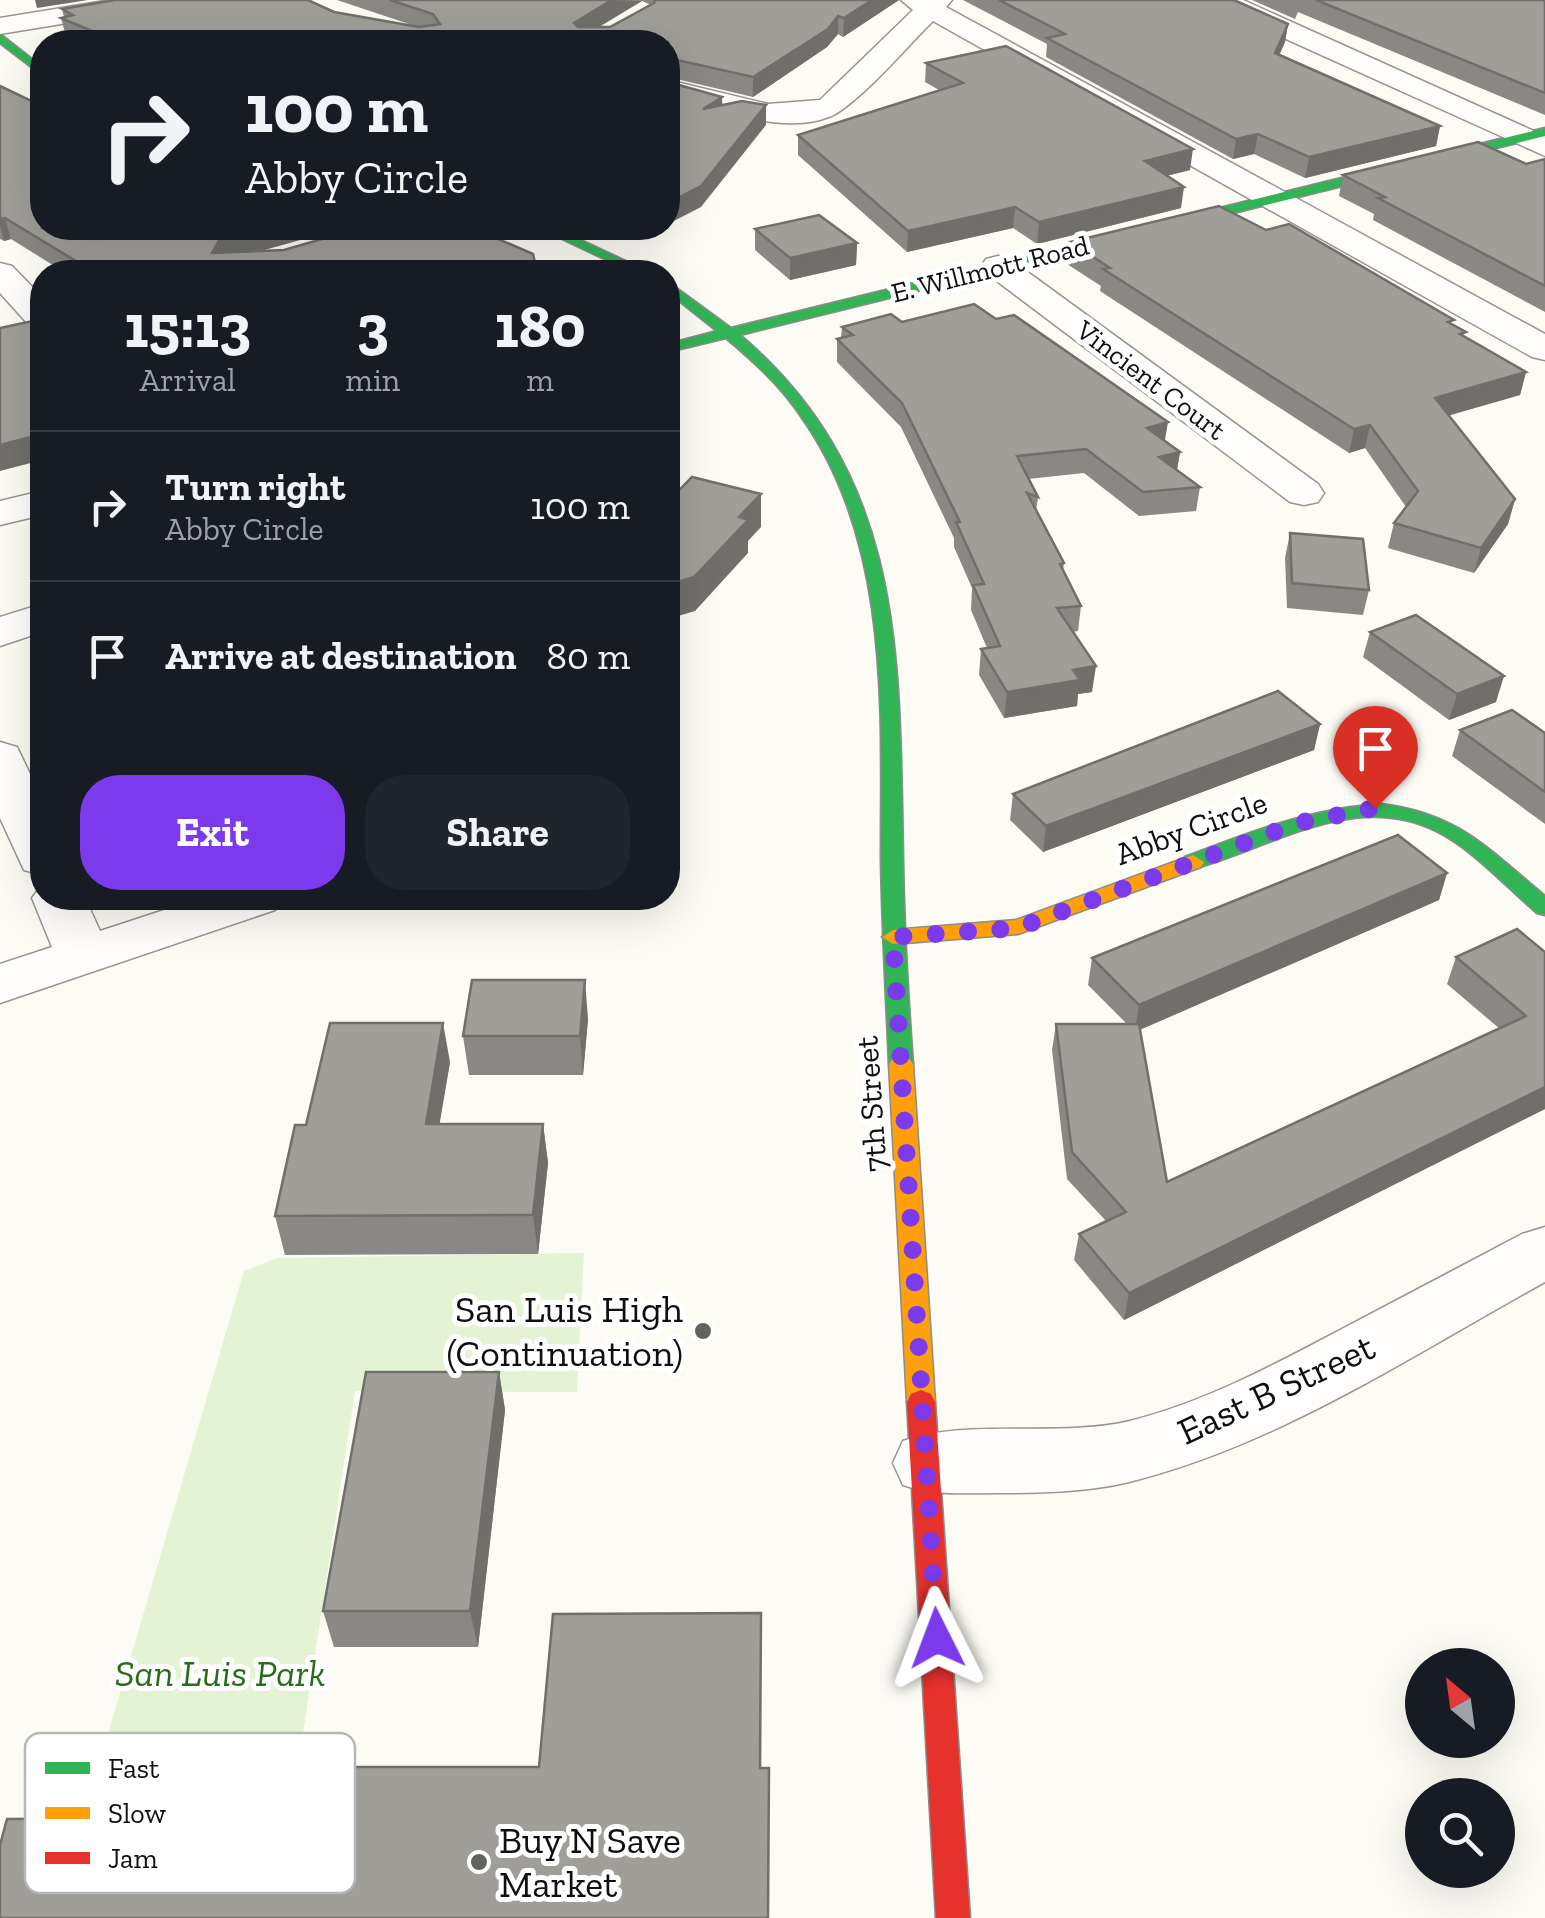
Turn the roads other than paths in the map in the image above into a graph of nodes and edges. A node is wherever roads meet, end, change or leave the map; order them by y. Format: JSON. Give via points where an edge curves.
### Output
{"nodes":[{"id":1,"x":159,"y":0,"type":"edge"},
{"id":2,"x":1222,"y":0,"type":"edge"},
{"id":3,"x":928,"y":3,"type":"edge"},
{"id":4,"x":0,"y":26,"type":"edge"},
{"id":5,"x":0,"y":38,"type":"edge"},
{"id":6,"x":30,"y":62,"type":"edge"},
{"id":7,"x":680,"y":93,"type":"edge"},
{"id":8,"x":1538,"y":139,"type":"edge"},
{"id":9,"x":1275,"y":199,"type":"junction"},
{"id":10,"x":571,"y":240,"type":"edge"},
{"id":11,"x":616,"y":260,"type":"edge"},
{"id":12,"x":998,"y":266,"type":"junction"},
{"id":13,"x":0,"y":274,"type":"edge"},
{"id":14,"x":680,"y":295,"type":"edge"},
{"id":15,"x":30,"y":304,"type":"edge"},
{"id":16,"x":30,"y":317,"type":"edge"},
{"id":17,"x":0,"y":324,"type":"edge"},
{"id":18,"x":731,"y":333,"type":"junction"},
{"id":19,"x":680,"y":345,"type":"edge"},
{"id":20,"x":1545,"y":349,"type":"edge"},
{"id":21,"x":1304,"y":493,"type":"dead end"},
{"id":22,"x":30,"y":506,"type":"edge"},
{"id":23,"x":0,"y":514,"type":"edge"},
{"id":24,"x":30,"y":621,"type":"edge"},
{"id":25,"x":0,"y":632,"type":"edge"},
{"id":26,"x":0,"y":756,"type":"edge"},
{"id":27,"x":30,"y":829,"type":"edge"},
{"id":28,"x":1545,"y":908,"type":"edge"},
{"id":29,"x":64,"y":910,"type":"edge"},
{"id":30,"x":220,"y":910,"type":"edge"},
{"id":31,"x":893,"y":937,"type":"junction"},
{"id":32,"x":83,"y":956,"type":"junction"},
{"id":33,"x":0,"y":984,"type":"edge"},
{"id":34,"x":1545,"y":1252,"type":"edge"},
{"id":35,"x":928,"y":1463,"type":"junction"},
{"id":36,"x":953,"y":1918,"type":"edge"}],
"edges":[{"from":1,"to":4,"type":"street"},
{"from":2,"to":8,"type":"street"},
{"from":3,"to":7,"type":"street","via":[[830,106],[789,116],[740,111]]},
{"from":3,"to":9,"type":"street"},
{"from":5,"to":6,"type":"street"},
{"from":8,"to":9,"type":"street","name":"E. Willmott Road"},
{"from":9,"to":12,"type":"street","name":"E. Willmott Road"},
{"from":9,"to":20,"type":"street"},
{"from":10,"to":11,"type":"street"},
{"from":12,"to":18,"type":"street","name":"E. Willmott Road"},
{"from":12,"to":21,"type":"street","name":"Vincient Court"},
{"from":13,"to":15,"type":"street"},
{"from":14,"to":18,"type":"street","name":"7th Street"},
{"from":16,"to":17,"type":"street"},
{"from":18,"to":19,"type":"street","name":"E. Willmott Road"},
{"from":18,"to":31,"type":"street","name":"7th Street","via":[[819,430],[862,528],[891,665]]},
{"from":22,"to":23,"type":"street"},
{"from":24,"to":25,"type":"street"},
{"from":26,"to":27,"type":"street"},
{"from":28,"to":31,"type":"street","name":"Abby Circle","via":[[1443,826],[1375,808],[1298,823],[1018,928]]},
{"from":29,"to":32,"type":"street"},
{"from":30,"to":32,"type":"street"},
{"from":31,"to":35,"type":"street","name":"7th Street"},
{"from":32,"to":33,"type":"street"},
{"from":34,"to":35,"type":"street","name":"East B Street","via":[[1264,1404],[1190,1433],[1126,1452],[1044,1462]]},
{"from":35,"to":36,"type":"street","name":"7th Street"}]}
